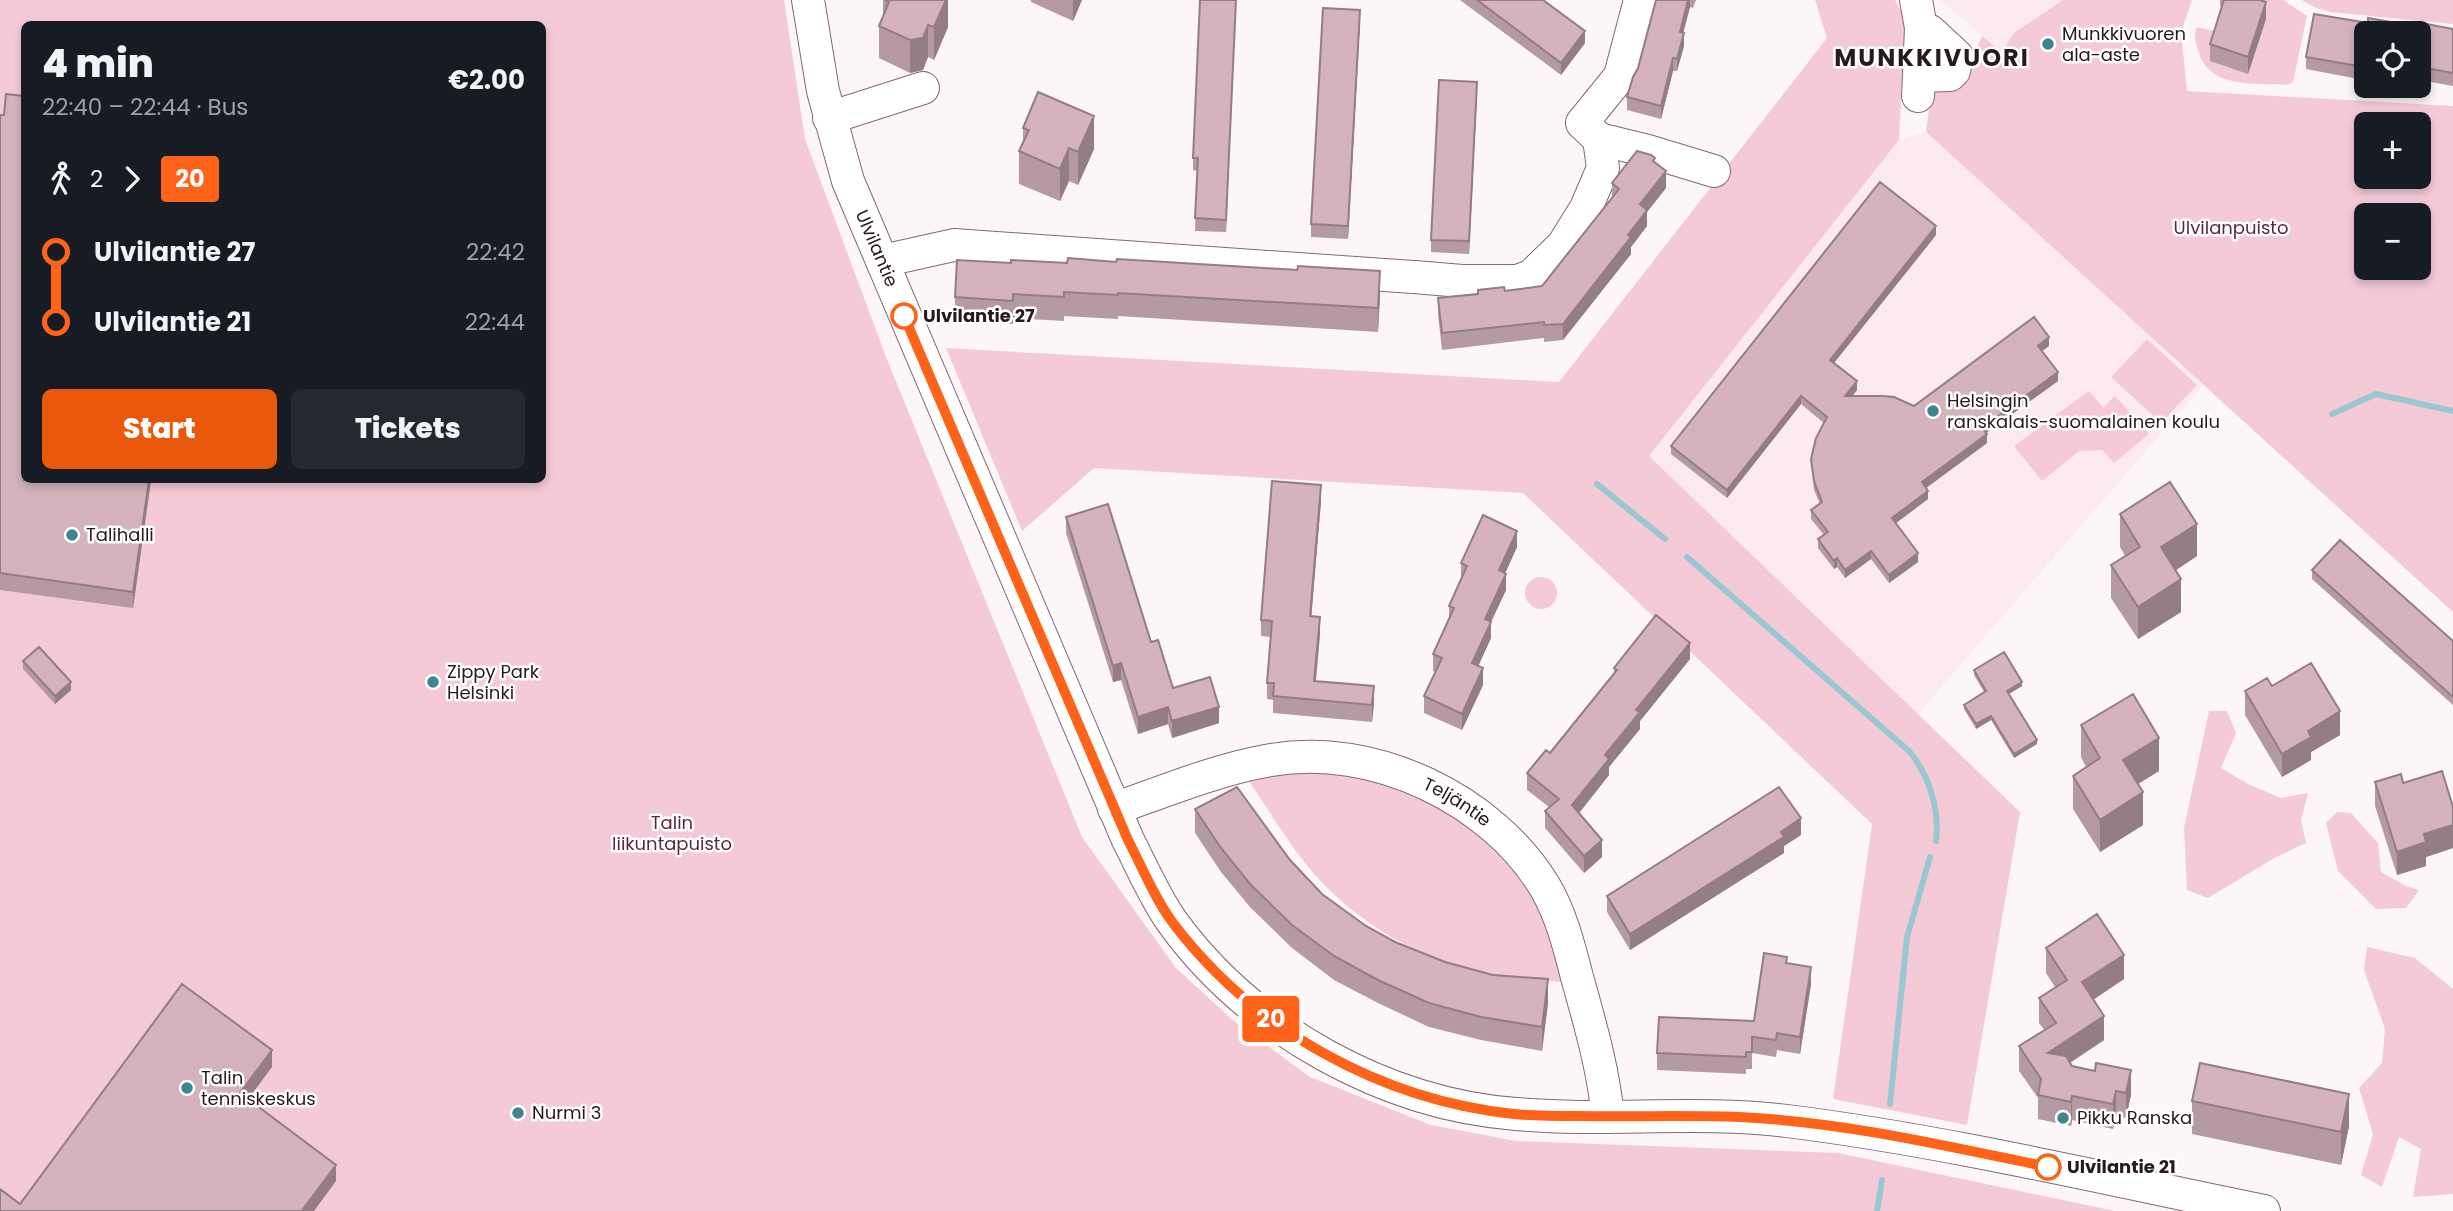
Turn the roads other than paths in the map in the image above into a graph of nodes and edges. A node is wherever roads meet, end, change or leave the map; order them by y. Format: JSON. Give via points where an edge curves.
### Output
{"nodes":[{"id":1,"x":808,"y":0,"type":"edge"},
{"id":2,"x":1640,"y":0,"type":"edge"},
{"id":3,"x":1919,"y":14,"type":"edge"},
{"id":4,"x":1919,"y":86,"type":"dead end"},
{"id":5,"x":923,"y":88,"type":"dead end"},
{"id":6,"x":829,"y":118,"type":"junction"},
{"id":7,"x":1599,"y":139,"type":"junction"},
{"id":8,"x":1714,"y":171,"type":"dead end"},
{"id":9,"x":882,"y":261,"type":"junction"},
{"id":10,"x":1114,"y":808,"type":"junction"},
{"id":11,"x":1608,"y":1116,"type":"junction"},
{"id":12,"x":2264,"y":1211,"type":"edge"}],
"edges":[{"from":1,"to":6,"type":"street","name":"Ulvilantie"},
{"from":2,"to":7,"type":"street","via":[[1620,76],[1582,123]]},
{"from":3,"to":4,"type":"street"},
{"from":5,"to":6,"type":"street"},
{"from":6,"to":9,"type":"street","name":"Ulvilantie","via":[[848,181]]},
{"from":7,"to":8,"type":"street"},
{"from":7,"to":9,"type":"street","via":[[1603,167],[1586,208],[1563,245],[1531,276],[1517,281],[1462,281],[954,245]]},
{"from":9,"to":10,"type":"street","name":"Ulvilantie"},
{"from":10,"to":11,"type":"street","name":"Ulvilantie","via":[[1171,920],[1194,950],[1296,1037],[1374,1078],[1435,1100],[1517,1115]]},
{"from":10,"to":11,"type":"street","name":"Teljäntie","via":[[1271,760],[1311,757],[1390,769],[1452,797],[1517,851],[1554,904],[1603,1072]]},
{"from":11,"to":12,"type":"street","name":"Ulvilantie","via":[[1740,1117],[1861,1131]]}]}
